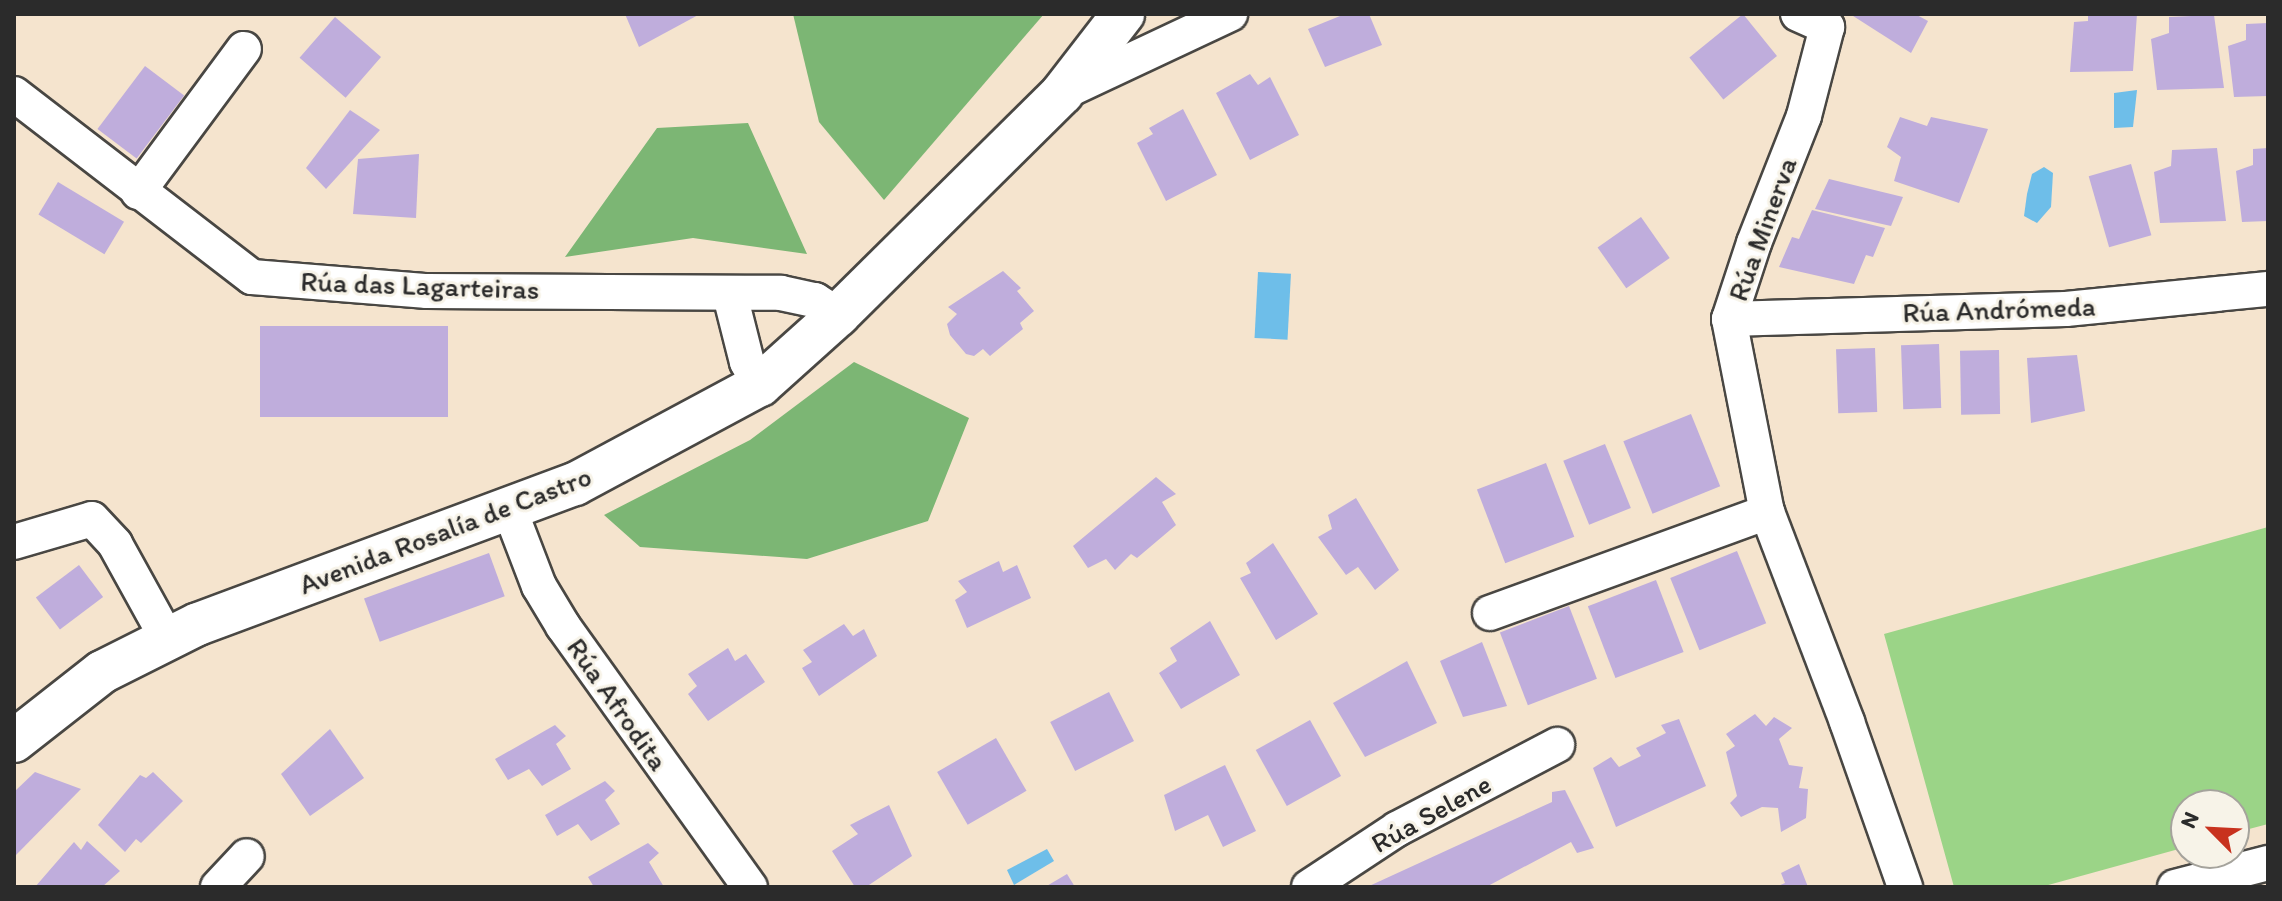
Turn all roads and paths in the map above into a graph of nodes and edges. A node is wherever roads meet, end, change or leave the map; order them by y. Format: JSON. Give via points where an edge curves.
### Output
{"nodes":[{"id":1,"x":1123,"y":14,"type":"edge"},
{"id":2,"x":1230,"y":14,"type":"edge"},
{"id":3,"x":1798,"y":14,"type":"edge"},
{"id":4,"x":244,"y":49,"type":"dead end"},
{"id":5,"x":1062,"y":93,"type":"junction"},
{"id":6,"x":14,"y":94,"type":"edge"},
{"id":7,"x":138,"y":192,"type":"junction"},
{"id":8,"x":2268,"y":289,"type":"edge"},
{"id":9,"x":730,"y":295,"type":"junction"},
{"id":10,"x":838,"y":315,"type":"junction"},
{"id":11,"x":1729,"y":319,"type":"junction"},
{"id":12,"x":760,"y":385,"type":"junction"},
{"id":13,"x":509,"y":508,"type":"junction"},
{"id":14,"x":1767,"y":512,"type":"junction"},
{"id":15,"x":14,"y":542,"type":"edge"},
{"id":16,"x":1490,"y":613,"type":"dead end"},
{"id":17,"x":169,"y":642,"type":"junction"},
{"id":18,"x":14,"y":741,"type":"edge"},
{"id":19,"x":1557,"y":745,"type":"dead end"},
{"id":20,"x":247,"y":856,"type":"dead end"},
{"id":21,"x":2268,"y":863,"type":"edge"},
{"id":22,"x":740,"y":883,"type":"edge"},
{"id":23,"x":218,"y":887,"type":"edge"},
{"id":24,"x":1309,"y":887,"type":"edge"},
{"id":25,"x":1905,"y":887,"type":"edge"},
{"id":26,"x":2175,"y":887,"type":"edge"}],
"edges":[{"from":1,"to":5,"type":"street","name":"Avenida Rosalía de Castro"},
{"from":2,"to":5,"type":"street"},
{"from":3,"to":11,"type":"street","name":"Rúa Minerva","via":[[1827,27],[1804,116]]},
{"from":4,"to":7,"type":"street"},
{"from":5,"to":10,"type":"street","name":"Avenida Rosalía de Castro"},
{"from":6,"to":7,"type":"street","name":"Rúa das Lagarteiras"},
{"from":7,"to":9,"type":"street","name":"Rúa das Lagarteiras","via":[[252,277],[427,291],[688,290]]},
{"from":8,"to":11,"type":"street","name":"Rúa Andrómeda","via":[[2066,309]]},
{"from":9,"to":10,"type":"street","name":"Rúa das Lagarteiras","via":[[781,293],[815,300]]},
{"from":9,"to":12,"type":"street","via":[[747,362]]},
{"from":10,"to":12,"type":"street","name":"Avenida Rosalía de Castro"},
{"from":11,"to":14,"type":"street","name":"Rúa Minerva"},
{"from":12,"to":13,"type":"street","name":"Avenida Rosalía de Castro","via":[[575,484]]},
{"from":13,"to":17,"type":"street","name":"Avenida Rosalía de Castro","via":[[198,624]]},
{"from":13,"to":22,"type":"street","name":"Rúa Afrodita","via":[[539,586],[563,626]]},
{"from":14,"to":16,"type":"street"},
{"from":14,"to":25,"type":"street","name":"Rúa Minerva"},
{"from":15,"to":17,"type":"street","via":[[92,519],[115,544]]},
{"from":17,"to":18,"type":"street","name":"Avenida Rosalía de Castro","via":[[102,672]]},
{"from":19,"to":24,"type":"street","name":"Rúa Selene","via":[[1397,829]]},
{"from":20,"to":23,"type":"street"},
{"from":21,"to":26,"type":"street"}]}
